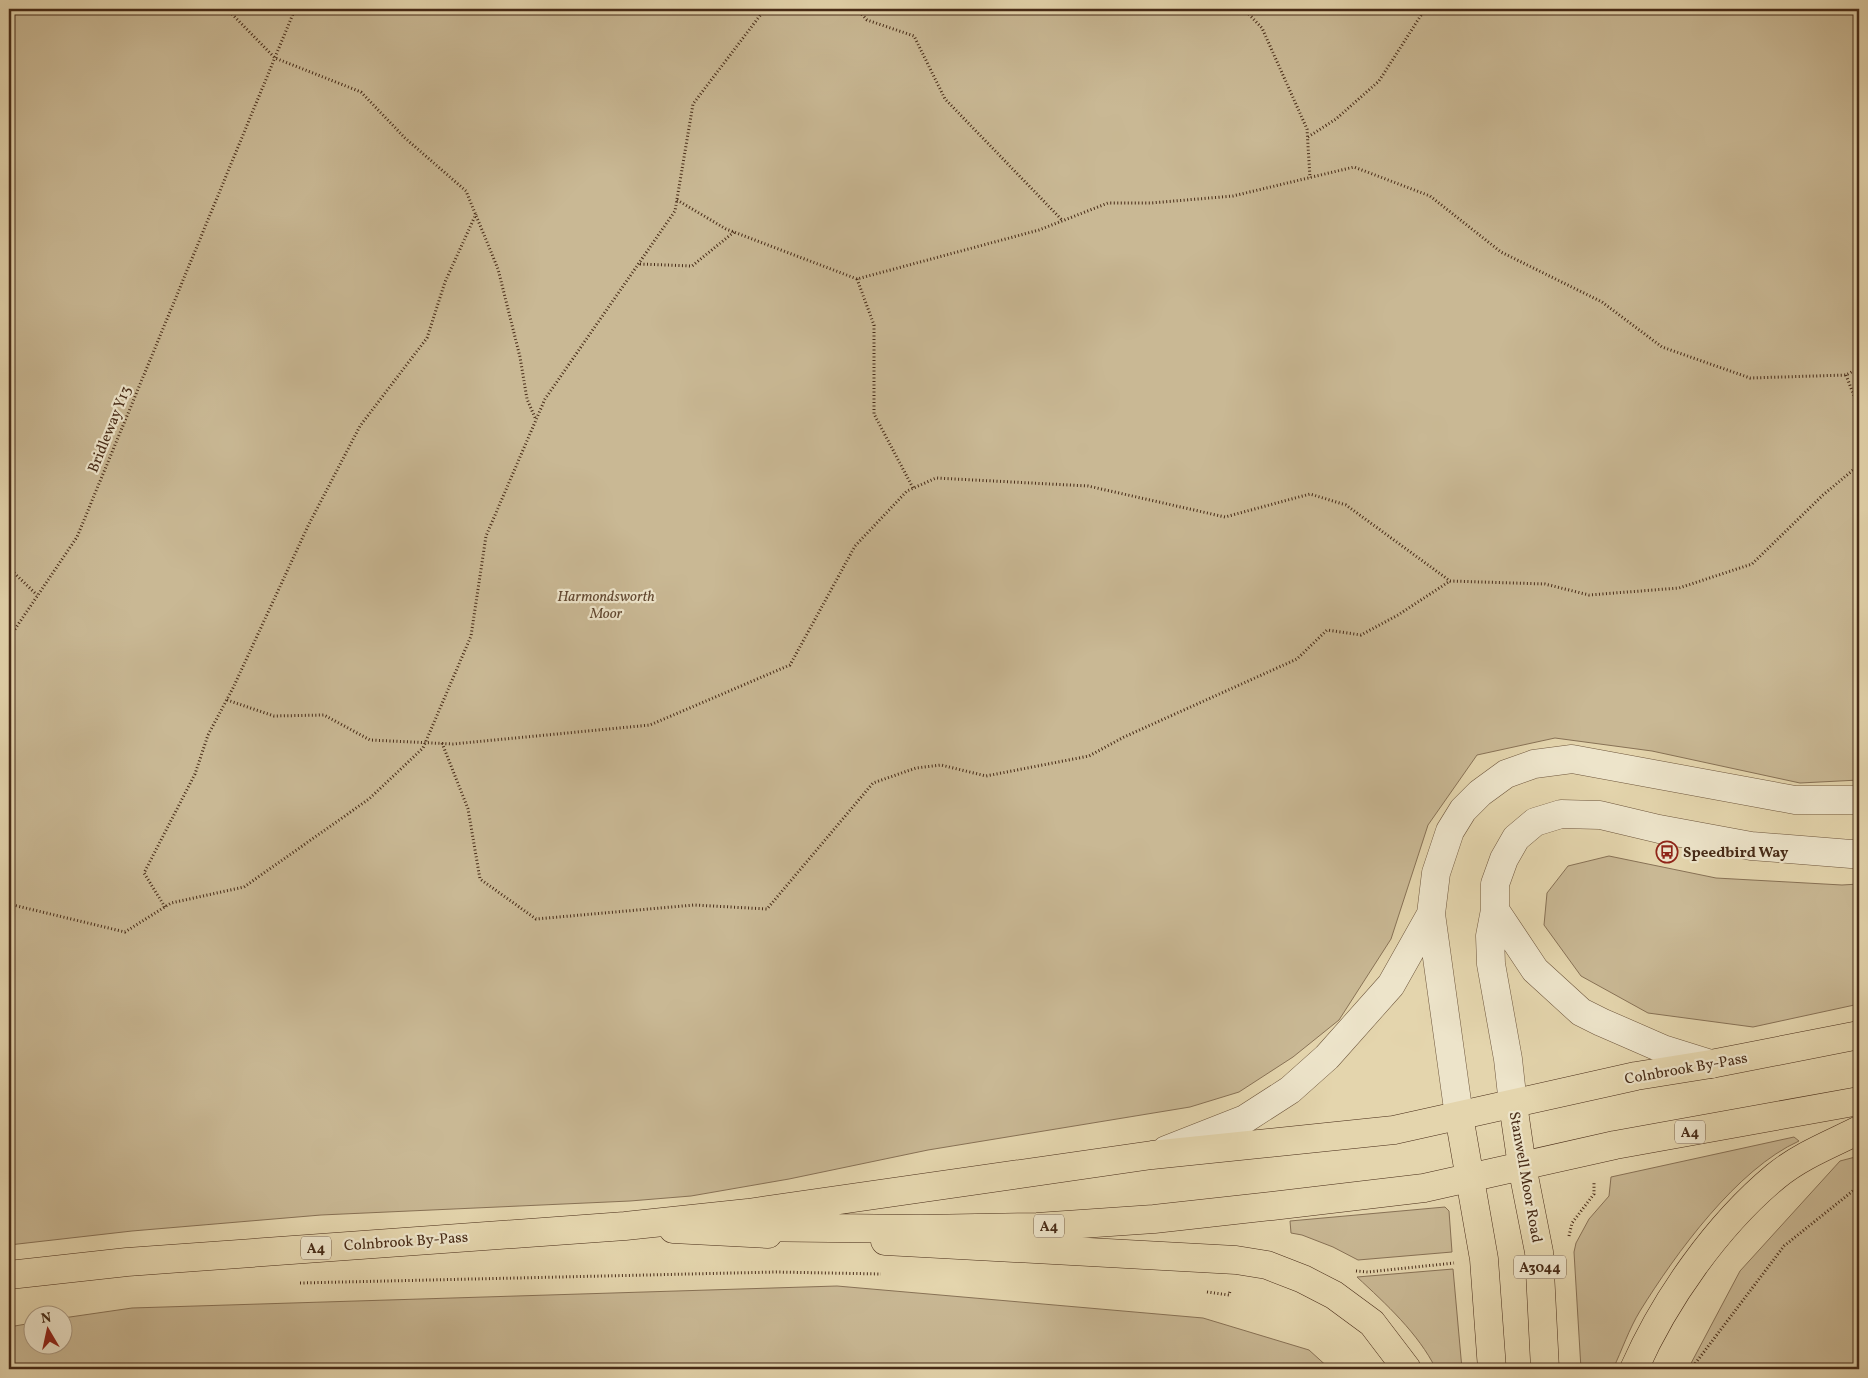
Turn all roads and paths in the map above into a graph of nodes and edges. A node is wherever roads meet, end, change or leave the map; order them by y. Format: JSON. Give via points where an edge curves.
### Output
{"nodes":[{"id":1,"x":226,"y":9,"type":"edge"},
{"id":2,"x":295,"y":9,"type":"edge"},
{"id":3,"x":764,"y":9,"type":"edge"},
{"id":4,"x":857,"y":9,"type":"edge"},
{"id":5,"x":1244,"y":9,"type":"edge"},
{"id":6,"x":1426,"y":9,"type":"edge"},
{"id":7,"x":1858,"y":9,"type":"edge"},
{"id":8,"x":1859,"y":13,"type":"edge"},
{"id":9,"x":275,"y":58,"type":"junction"},
{"id":10,"x":1308,"y":138,"type":"junction"},
{"id":11,"x":1310,"y":178,"type":"junction"},
{"id":12,"x":677,"y":200,"type":"junction"},
{"id":13,"x":476,"y":214,"type":"junction"},
{"id":14,"x":1063,"y":221,"type":"junction"},
{"id":15,"x":734,"y":232,"type":"junction"},
{"id":16,"x":639,"y":264,"type":"junction"},
{"id":17,"x":857,"y":279,"type":"junction"},
{"id":18,"x":1859,"y":368,"type":"edge"},
{"id":19,"x":1846,"y":375,"type":"junction"},
{"id":20,"x":1859,"y":409,"type":"edge"},
{"id":21,"x":536,"y":420,"type":"junction"},
{"id":22,"x":1859,"y":465,"type":"edge"},
{"id":23,"x":913,"y":488,"type":"junction"},
{"id":24,"x":9,"y":568,"type":"edge"},
{"id":25,"x":1450,"y":581,"type":"junction"},
{"id":26,"x":38,"y":595,"type":"junction"},
{"id":27,"x":9,"y":638,"type":"edge"},
{"id":28,"x":227,"y":700,"type":"junction"},
{"id":29,"x":425,"y":742,"type":"junction"},
{"id":30,"x":442,"y":743,"type":"junction"},
{"id":31,"x":1859,"y":800,"type":"edge"},
{"id":32,"x":1859,"y":853,"type":"edge"},
{"id":33,"x":9,"y":904,"type":"edge"},
{"id":34,"x":165,"y":907,"type":"junction"},
{"id":35,"x":1495,"y":910,"type":"junction"},
{"id":36,"x":1432,"y":914,"type":"junction"},
{"id":37,"x":1859,"y":1034,"type":"edge"},
{"id":38,"x":1711,"y":1064,"type":"junction"},
{"id":39,"x":1859,"y":1102,"type":"edge"},
{"id":40,"x":1513,"y":1104,"type":"junction"},
{"id":41,"x":1458,"y":1116,"type":"junction"},
{"id":42,"x":1859,"y":1130,"type":"edge"},
{"id":43,"x":1152,"y":1155,"type":"junction"},
{"id":44,"x":1522,"y":1166,"type":"junction"},
{"id":45,"x":1469,"y":1178,"type":"junction"},
{"id":46,"x":1594,"y":1182,"type":"dead end"},
{"id":47,"x":1859,"y":1186,"type":"edge"},
{"id":48,"x":624,"y":1226,"type":"junction"},
{"id":49,"x":1568,"y":1242,"type":"dead end"},
{"id":50,"x":1457,"y":1263,"type":"dead end"},
{"id":51,"x":1349,"y":1267,"type":"dead end"},
{"id":52,"x":885,"y":1274,"type":"dead end"},
{"id":53,"x":9,"y":1275,"type":"edge"},
{"id":54,"x":296,"y":1283,"type":"dead end"},
{"id":55,"x":1231,"y":1288,"type":"dead end"},
{"id":56,"x":1200,"y":1291,"type":"dead end"},
{"id":57,"x":1407,"y":1369,"type":"edge"},
{"id":58,"x":1492,"y":1369,"type":"edge"},
{"id":59,"x":1545,"y":1369,"type":"edge"},
{"id":60,"x":1634,"y":1369,"type":"edge"},
{"id":61,"x":1691,"y":1369,"type":"edge"}],
"edges":[{"from":1,"to":9,"type":"path"},
{"from":2,"to":9,"type":"path","name":"Bridleway Y13"},
{"from":3,"to":12,"type":"path","via":[[693,104]]},
{"from":4,"to":14,"type":"path","via":[[867,20],[914,36],[945,100]]},
{"from":5,"to":10,"type":"path","via":[[1262,28],[1307,128]]},
{"from":6,"to":10,"type":"path","via":[[1379,81],[1336,119]]},
{"from":7,"to":8,"type":"path"},
{"from":9,"to":13,"type":"path","via":[[361,92],[405,138],[466,191]]},
{"from":9,"to":26,"type":"path","name":"Bridleway Y13","via":[[77,537]]},
{"from":10,"to":11,"type":"path"},
{"from":11,"to":14,"type":"path","via":[[1233,196],[1108,203]]},
{"from":11,"to":19,"type":"path","via":[[1354,167],[1430,196],[1501,252],[1602,302],[1662,347],[1750,378]]},
{"from":12,"to":15,"type":"path"},
{"from":12,"to":16,"type":"path","via":[[675,211]]},
{"from":13,"to":21,"type":"path","via":[[498,269],[527,399]]},
{"from":13,"to":28,"type":"path","via":[[445,282],[427,338],[360,426],[308,526]]},
{"from":14,"to":17,"type":"path"},
{"from":15,"to":16,"type":"path","via":[[692,266]]},
{"from":15,"to":17,"type":"path"},
{"from":16,"to":21,"type":"path","via":[[545,399]]},
{"from":17,"to":23,"type":"path","via":[[874,325],[874,414]]},
{"from":18,"to":19,"type":"path"},
{"from":19,"to":20,"type":"path"},
{"from":21,"to":29,"type":"path","via":[[486,536],[471,636]]},
{"from":22,"to":25,"type":"path","via":[[1752,564],[1680,588],[1589,595],[1545,584]]},
{"from":23,"to":25,"type":"path","via":[[936,478],[1088,486],[1225,517],[1310,494],[1346,504]]},
{"from":23,"to":30,"type":"path","via":[[855,546],[790,665],[650,725]]},
{"from":24,"to":26,"type":"path"},
{"from":25,"to":30,"type":"path","via":[[1361,635],[1327,630],[1297,659],[1089,756],[986,776],[940,765],[916,768],[873,783],[767,909],[694,905],[536,919],[480,879],[468,810]]},
{"from":26,"to":27,"type":"path","name":"Bridleway Y13"},
{"from":28,"to":29,"type":"path","via":[[274,716],[324,715],[370,740]]},
{"from":28,"to":34,"type":"path","via":[[208,735],[196,774],[144,873]]},
{"from":29,"to":30,"type":"path"},
{"from":29,"to":34,"type":"path","via":[[423,748],[369,799],[244,887]]},
{"from":31,"to":36,"type":"street","via":[[1794,800],[1572,760],[1534,764],[1506,774],[1463,810],[1450,831],[1436,873]]},
{"from":32,"to":35,"type":"street","via":[[1751,846],[1600,815],[1561,814],[1535,822],[1516,838],[1504,859],[1496,884]]},
{"from":33,"to":34,"type":"path","via":[[125,932]]},
{"from":35,"to":38,"type":"street","via":[[1535,970],[1581,1012],[1663,1049]]},
{"from":35,"to":40,"type":"street","via":[[1490,936],[1491,964]]},
{"from":36,"to":41,"type":"street"},
{"from":36,"to":43,"type":"street","via":[[1391,984],[1327,1057],[1290,1090],[1246,1119]]},
{"from":37,"to":38,"type":"main road","name":"Colnbrook By-Pass","number":"A4"},
{"from":38,"to":40,"type":"main road","name":"Colnbrook By-Pass","number":"A4","via":[[1636,1076]]},
{"from":39,"to":44,"type":"main road","number":"A4"},
{"from":40,"to":41,"type":"main road","number":"A4"},
{"from":40,"to":44,"type":"main road","name":"Stanwell Moor Road","number":"A3044"},
{"from":41,"to":43,"type":"main road","number":"A4","via":[[1394,1130]]},
{"from":41,"to":45,"type":"main road"},
{"from":42,"to":60,"type":"main road","via":[[1776,1176],[1735,1216],[1690,1272],[1645,1344]]},
{"from":43,"to":48,"type":"main road","number":"A4","via":[[748,1213]]},
{"from":44,"to":45,"type":"main road","number":"A4"},
{"from":44,"to":59,"type":"main road","name":"Stanwell Moor Road","number":"A3044","via":[[1539,1252]]},
{"from":45,"to":48,"type":"main road","number":"A4","via":[[1424,1188],[1154,1219],[1037,1227]]},
{"from":45,"to":58,"type":"main road","via":[[1484,1259]]},
{"from":46,"to":49,"type":"path","via":[[1594,1194],[1572,1224]]},
{"from":47,"to":61,"type":"path","via":[[1784,1246]]},
{"from":48,"to":53,"type":"main road","name":"Colnbrook By-Pass","number":"A4","via":[[127,1262]]},
{"from":48,"to":57,"type":"main road","via":[[1227,1260],[1267,1265],[1303,1278],[1372,1324]]},
{"from":50,"to":51,"type":"path","via":[[1368,1272],[1357,1272]]},
{"from":52,"to":54,"type":"path","via":[[776,1272]]},
{"from":55,"to":56,"type":"path","via":[[1229,1295]]}]}
